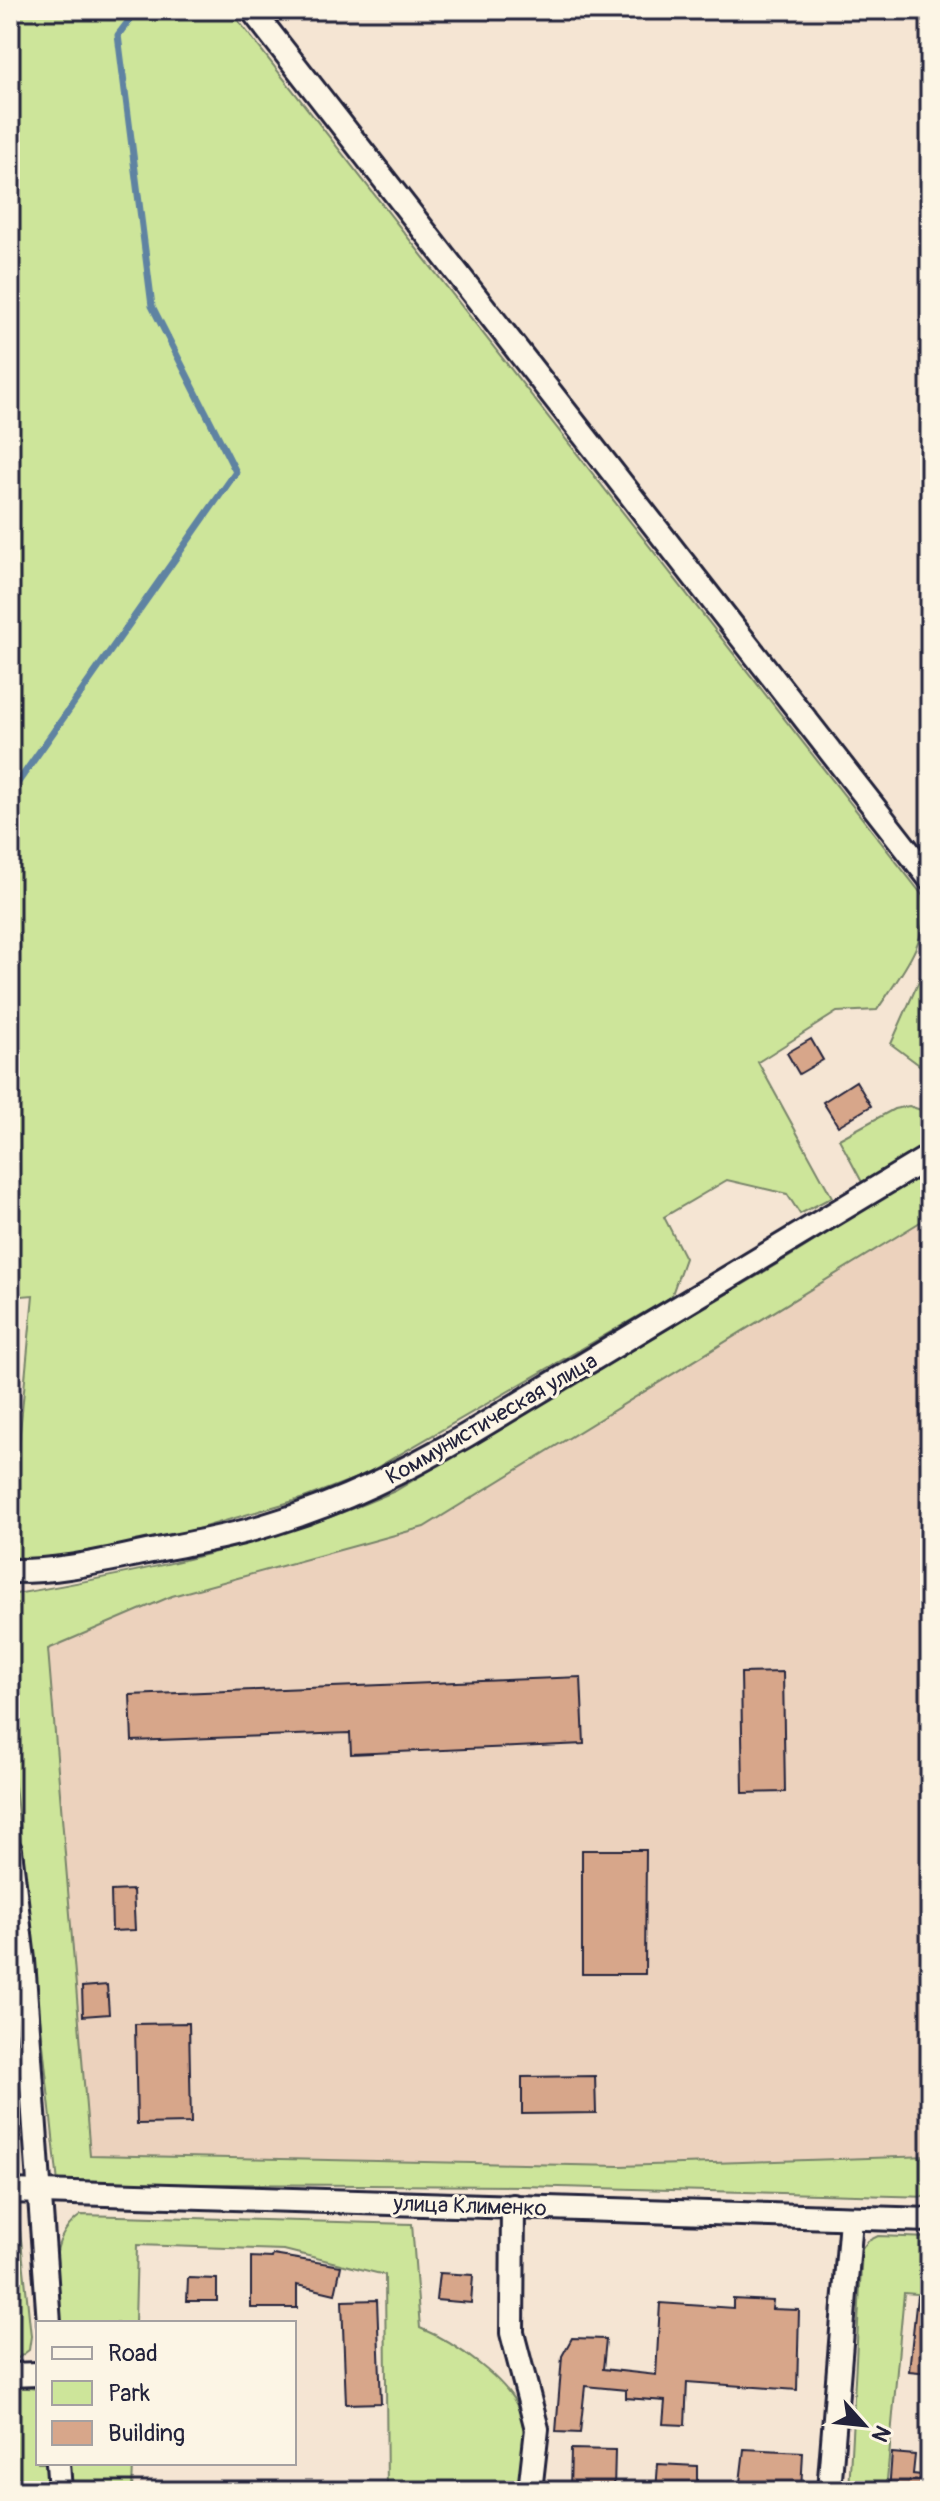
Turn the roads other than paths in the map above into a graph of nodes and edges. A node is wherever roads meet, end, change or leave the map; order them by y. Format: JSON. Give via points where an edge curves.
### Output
{"nodes":[{"id":1,"x":252,"y":10,"type":"edge"},
{"id":2,"x":930,"y":879,"type":"edge"},
{"id":3,"x":930,"y":1156,"type":"edge"},
{"id":4,"x":10,"y":1571,"type":"edge"},
{"id":5,"x":10,"y":1850,"type":"edge"},
{"id":6,"x":10,"y":2191,"type":"edge"},
{"id":7,"x":40,"y":2191,"type":"junction"},
{"id":8,"x":513,"y":2206,"type":"junction"},
{"id":9,"x":851,"y":2219,"type":"junction"},
{"id":10,"x":930,"y":2220,"type":"edge"},
{"id":11,"x":49,"y":2321,"type":"edge"},
{"id":12,"x":36,"y":2374,"type":"edge"},
{"id":13,"x":10,"y":2375,"type":"edge"},
{"id":14,"x":58,"y":2465,"type":"edge"},
{"id":15,"x":60,"y":2491,"type":"edge"},
{"id":16,"x":530,"y":2491,"type":"edge"},
{"id":17,"x":829,"y":2491,"type":"edge"}],
"edges":[{"from":1,"to":2,"type":"street"},
{"from":3,"to":4,"type":"street","name":"Коммунистическая улица","via":[[467,1435],[341,1500],[197,1542],[48,1572]]},
{"from":5,"to":7,"type":"street"},
{"from":6,"to":7,"type":"street","name":"улица Клименко"},
{"from":7,"to":8,"type":"street","name":"улица Клименко"},
{"from":7,"to":11,"type":"street"},
{"from":8,"to":9,"type":"street","name":"улица Клименко"},
{"from":8,"to":16,"type":"street","via":[[512,2333],[537,2429]]},
{"from":9,"to":10,"type":"street","name":"улица Клименко"},
{"from":9,"to":17,"type":"street"},
{"from":12,"to":13,"type":"street"},
{"from":14,"to":15,"type":"street"}]}
